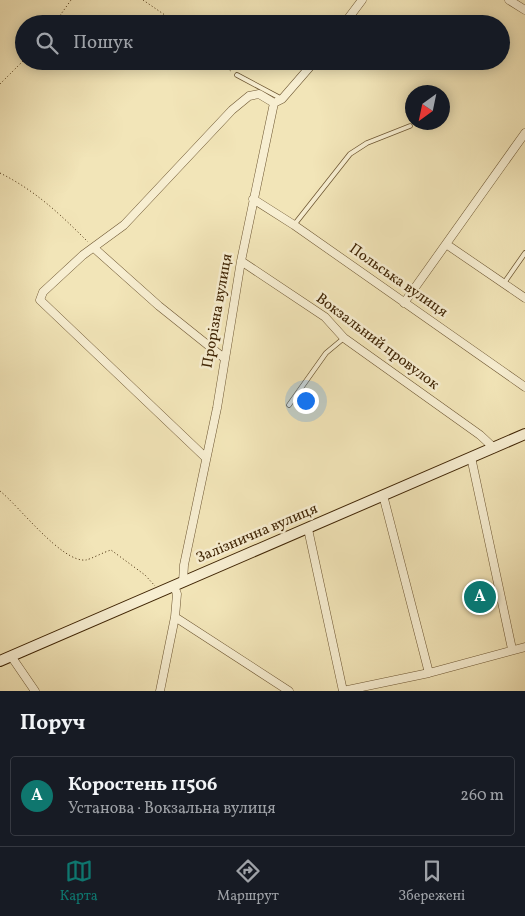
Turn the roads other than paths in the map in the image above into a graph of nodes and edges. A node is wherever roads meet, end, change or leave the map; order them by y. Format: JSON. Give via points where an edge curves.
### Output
{"nodes":[{"id":1,"x":362,"y":0,"type":"edge"},
{"id":2,"x":509,"y":0,"type":"edge"},
{"id":3,"x":525,"y":10,"type":"edge"},
{"id":4,"x":351,"y":15,"type":"edge"},
{"id":5,"x":307,"y":70,"type":"edge"},
{"id":6,"x":238,"y":75,"type":"road end"},
{"id":7,"x":282,"y":99,"type":"junction"},
{"id":8,"x":274,"y":103,"type":"junction"},
{"id":9,"x":405,"y":128,"type":"edge"},
{"id":10,"x":525,"y":133,"type":"edge"},
{"id":11,"x":253,"y":199,"type":"junction"},
{"id":12,"x":294,"y":225,"type":"junction"},
{"id":13,"x":446,"y":244,"type":"junction"},
{"id":14,"x":94,"y":248,"type":"junction"},
{"id":15,"x":525,"y":253,"type":"edge"},
{"id":16,"x":241,"y":261,"type":"junction"},
{"id":17,"x":504,"y":283,"type":"junction"},
{"id":18,"x":525,"y":298,"type":"edge"},
{"id":19,"x":404,"y":303,"type":"junction"},
{"id":20,"x":344,"y":338,"type":"junction"},
{"id":21,"x":224,"y":358,"type":"junction"},
{"id":22,"x":525,"y":387,"type":"edge"},
{"id":23,"x":289,"y":405,"type":"dead end"},
{"id":24,"x":525,"y":434,"type":"edge"},
{"id":25,"x":494,"y":448,"type":"junction"},
{"id":26,"x":471,"y":457,"type":"junction"},
{"id":27,"x":205,"y":458,"type":"junction"},
{"id":28,"x":383,"y":495,"type":"junction"},
{"id":29,"x":308,"y":529,"type":"junction"},
{"id":30,"x":178,"y":584,"type":"junction"},
{"id":31,"x":175,"y":617,"type":"junction"},
{"id":32,"x":525,"y":647,"type":"edge"},
{"id":33,"x":512,"y":649,"type":"junction"},
{"id":34,"x":11,"y":656,"type":"junction"},
{"id":35,"x":0,"y":661,"type":"edge"},
{"id":36,"x":429,"y":673,"type":"junction"},
{"id":37,"x":35,"y":691,"type":"edge"},
{"id":38,"x":160,"y":691,"type":"edge"},
{"id":39,"x":289,"y":691,"type":"edge"},
{"id":40,"x":343,"y":691,"type":"edge"}],
"edges":[{"from":1,"to":4,"type":"street"},
{"from":2,"to":3,"type":"street"},
{"from":5,"to":7,"type":"street"},
{"from":6,"to":7,"type":"lane"},
{"from":7,"to":8,"type":"street"},
{"from":8,"to":11,"type":"street","name":"Прорізна вулиця"},
{"from":8,"to":14,"type":"street","via":[[259,94],[249,96],[124,225]]},
{"from":9,"to":12,"type":"lane","via":[[367,143],[350,154]]},
{"from":10,"to":13,"type":"street"},
{"from":11,"to":12,"type":"street","name":"Польська вулиця"},
{"from":11,"to":16,"type":"street","name":"Прорізна вулиця"},
{"from":12,"to":19,"type":"street","name":"Польська вулиця"},
{"from":13,"to":17,"type":"street"},
{"from":13,"to":19,"type":"street"},
{"from":14,"to":21,"type":"street"},
{"from":14,"to":27,"type":"street","via":[[43,292],[40,300]]},
{"from":15,"to":17,"type":"lane"},
{"from":16,"to":20,"type":"street","name":"Вокзальний провулок","via":[[325,318]]},
{"from":16,"to":21,"type":"street","name":"Прорізна вулиця"},
{"from":17,"to":18,"type":"street"},
{"from":19,"to":22,"type":"street","name":"Польська вулиця"},
{"from":20,"to":23,"type":"lane","via":[[326,353]]},
{"from":20,"to":25,"type":"street","name":"Вокзальний провулок"},
{"from":21,"to":27,"type":"street","name":"Прорізна вулиця"},
{"from":24,"to":25,"type":"street","name":"Залізнична вулиця"},
{"from":25,"to":26,"type":"street","name":"Залізнична вулиця"},
{"from":26,"to":28,"type":"street","name":"Залізнична вулиця"},
{"from":26,"to":33,"type":"street"},
{"from":27,"to":30,"type":"street","name":"Прорізна вулиця"},
{"from":28,"to":29,"type":"street","name":"Залізнична вулиця"},
{"from":28,"to":36,"type":"street"},
{"from":29,"to":30,"type":"street","name":"Залізнична вулиця"},
{"from":29,"to":40,"type":"street"},
{"from":30,"to":31,"type":"street","name":"Прорізна вулиця"},
{"from":30,"to":34,"type":"street","name":"Залізнична вулиця"},
{"from":31,"to":38,"type":"street","name":"Прорізна вулиця"},
{"from":31,"to":39,"type":"street"},
{"from":32,"to":33,"type":"street"},
{"from":33,"to":36,"type":"street"},
{"from":34,"to":35,"type":"street","name":"Залізнична вулиця"},
{"from":34,"to":37,"type":"street"},
{"from":36,"to":40,"type":"street"}]}
